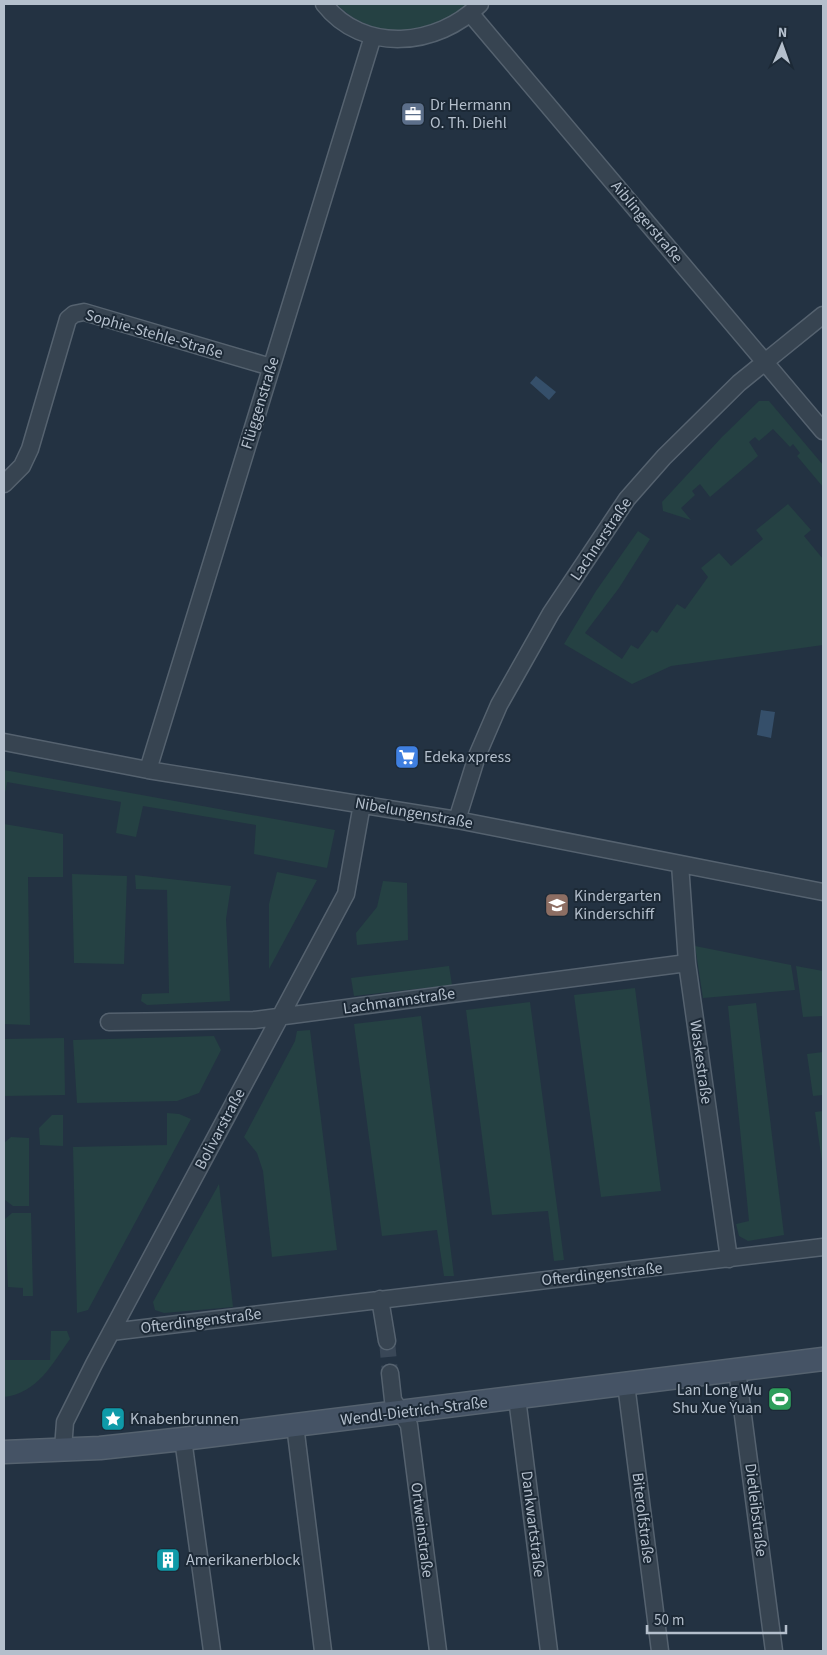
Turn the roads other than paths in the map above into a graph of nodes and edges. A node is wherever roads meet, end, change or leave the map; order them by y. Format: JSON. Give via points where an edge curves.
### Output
{"nodes":[{"id":1,"x":324,"y":4,"type":"edge"},
{"id":2,"x":475,"y":9,"type":"edge"},
{"id":3,"x":373,"y":36,"type":"junction"},
{"id":4,"x":823,"y":315,"type":"edge"},
{"id":5,"x":764,"y":361,"type":"junction"},
{"id":6,"x":271,"y":368,"type":"junction"},
{"id":7,"x":823,"y":431,"type":"edge"},
{"id":8,"x":4,"y":484,"type":"edge"},
{"id":9,"x":4,"y":742,"type":"edge"},
{"id":10,"x":148,"y":770,"type":"junction"},
{"id":11,"x":362,"y":804,"type":"junction"},
{"id":12,"x":457,"y":820,"type":"junction"},
{"id":13,"x":680,"y":864,"type":"junction"},
{"id":14,"x":823,"y":892,"type":"edge"},
{"id":15,"x":687,"y":963,"type":"junction"},
{"id":16,"x":281,"y":1016,"type":"junction"},
{"id":17,"x":109,"y":1022,"type":"dead end"},
{"id":18,"x":823,"y":1247,"type":"edge"},
{"id":19,"x":729,"y":1259,"type":"junction"},
{"id":20,"x":380,"y":1299,"type":"junction"},
{"id":21,"x":111,"y":1332,"type":"junction"},
{"id":22,"x":387,"y":1341,"type":"tunnel mouth"},
{"id":23,"x":823,"y":1359,"type":"edge"},
{"id":24,"x":737,"y":1370,"type":"junction"},
{"id":25,"x":390,"y":1373,"type":"tunnel mouth"},
{"id":26,"x":626,"y":1384,"type":"junction"},
{"id":27,"x":517,"y":1398,"type":"junction"},
{"id":28,"x":401,"y":1412,"type":"junction"},
{"id":29,"x":295,"y":1426,"type":"junction"},
{"id":30,"x":183,"y":1439,"type":"junction"},
{"id":31,"x":63,"y":1449,"type":"junction"},
{"id":32,"x":4,"y":1452,"type":"edge"},
{"id":33,"x":212,"y":1651,"type":"edge"},
{"id":34,"x":323,"y":1651,"type":"edge"},
{"id":35,"x":438,"y":1651,"type":"edge"},
{"id":36,"x":549,"y":1651,"type":"edge"},
{"id":37,"x":660,"y":1651,"type":"edge"},
{"id":38,"x":774,"y":1651,"type":"edge"}],
"edges":[{"from":1,"to":3,"type":"street","via":[[340,19]]},
{"from":2,"to":3,"type":"street","via":[[449,28],[425,37],[399,40]]},
{"from":2,"to":5,"type":"street","name":"Aiblingerstraße"},
{"from":3,"to":6,"type":"street","name":"Flüggenstraße"},
{"from":4,"to":5,"type":"street","name":"Lachnerstraße"},
{"from":5,"to":7,"type":"street","name":"Aiblingerstraße"},
{"from":5,"to":12,"type":"street","name":"Lachnerstraße","via":[[664,457],[623,505],[551,613],[499,705],[477,756]]},
{"from":6,"to":8,"type":"street","name":"Sophie-Stehle-Straße","via":[[84,312],[74,314],[68,319],[30,449],[22,466]]},
{"from":6,"to":10,"type":"street","name":"Flüggenstraße"},
{"from":9,"to":10,"type":"street","name":"Nibelungenstraße"},
{"from":10,"to":11,"type":"street","name":"Nibelungenstraße"},
{"from":11,"to":12,"type":"street","name":"Nibelungenstraße"},
{"from":11,"to":16,"type":"street","name":"Bolivarstraße","via":[[346,894]]},
{"from":12,"to":13,"type":"street","name":"Nibelungenstraße"},
{"from":13,"to":14,"type":"street","name":"Nibelungenstraße"},
{"from":13,"to":15,"type":"street","name":"Waskestraße"},
{"from":15,"to":16,"type":"street","name":"Lachmannstraße"},
{"from":15,"to":19,"type":"street","name":"Waskestraße"},
{"from":16,"to":17,"type":"street","name":"Lachmannstraße","via":[[234,1021]]},
{"from":16,"to":21,"type":"street","name":"Bolivarstraße"},
{"from":18,"to":19,"type":"street","name":"Ofterdingenstraße"},
{"from":19,"to":20,"type":"street","name":"Ofterdingenstraße"},
{"from":20,"to":21,"type":"street","name":"Ofterdingenstraße"},
{"from":20,"to":22,"type":"street"},
{"from":21,"to":31,"type":"street","name":"Bolivarstraße","via":[[65,1422]]},
{"from":23,"to":24,"type":"street","name":"Wendl-Dietrich-Straße"},
{"from":24,"to":26,"type":"street","name":"Wendl-Dietrich-Straße"},
{"from":24,"to":38,"type":"street","name":"Dietleibstraße"},
{"from":25,"to":28,"type":"street","via":[[393,1400]]},
{"from":26,"to":27,"type":"street","name":"Wendl-Dietrich-Straße"},
{"from":26,"to":37,"type":"street","name":"Biterolfstraße"},
{"from":27,"to":28,"type":"street","name":"Wendl-Dietrich-Straße"},
{"from":27,"to":36,"type":"street","name":"Dankwartstraße"},
{"from":28,"to":29,"type":"street","name":"Wendl-Dietrich-Straße"},
{"from":28,"to":35,"type":"street","name":"Ortweinstraße","via":[[409,1424]]},
{"from":29,"to":30,"type":"street","name":"Wendl-Dietrich-Straße"},
{"from":29,"to":34,"type":"street"},
{"from":30,"to":31,"type":"street","name":"Wendl-Dietrich-Straße"},
{"from":30,"to":33,"type":"street"},
{"from":31,"to":32,"type":"street","name":"Wendl-Dietrich-Straße"}]}
